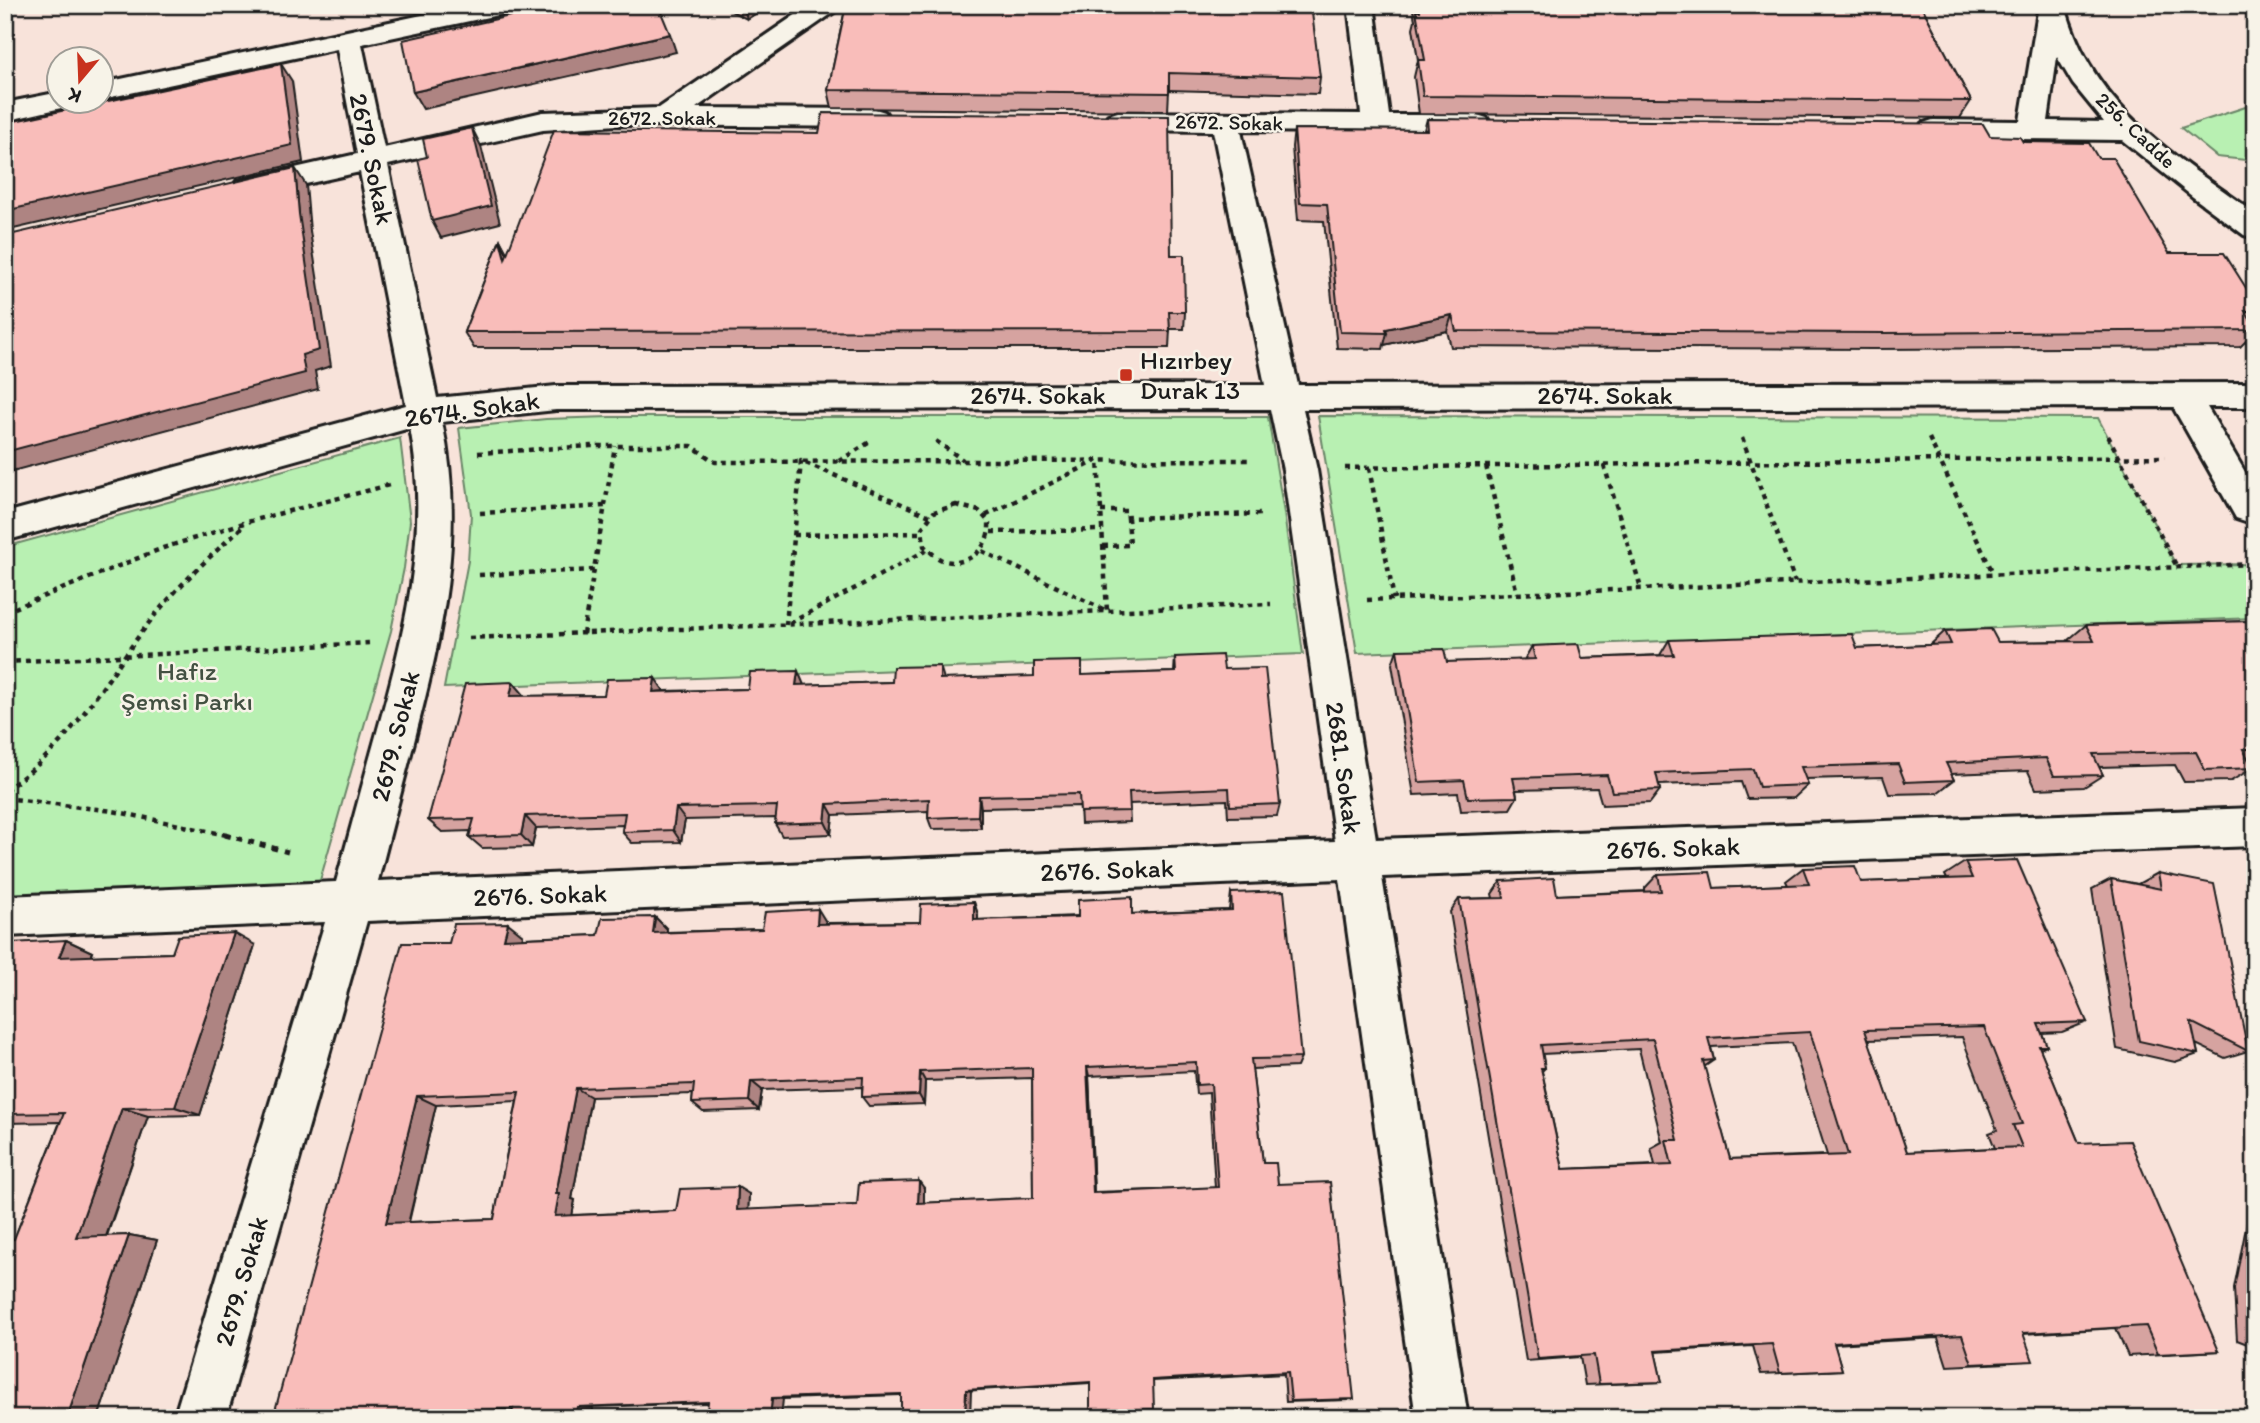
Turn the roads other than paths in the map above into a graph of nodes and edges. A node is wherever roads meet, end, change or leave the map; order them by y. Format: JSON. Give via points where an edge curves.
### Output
{"nodes":[{"id":1,"x":507,"y":5,"type":"edge"},
{"id":2,"x":828,"y":5,"type":"edge"},
{"id":3,"x":1361,"y":5,"type":"edge"},
{"id":4,"x":2051,"y":5,"type":"edge"},
{"id":5,"x":348,"y":40,"type":"junction"},
{"id":6,"x":116,"y":89,"type":"edge"},
{"id":7,"x":46,"y":103,"type":"edge"},
{"id":8,"x":5,"y":112,"type":"edge"},
{"id":9,"x":666,"y":116,"type":"junction"},
{"id":10,"x":904,"y":119,"type":"edge"},
{"id":11,"x":1086,"y":121,"type":"edge"},
{"id":12,"x":1225,"y":122,"type":"junction"},
{"id":13,"x":1376,"y":123,"type":"junction"},
{"id":14,"x":1501,"y":125,"type":"edge"},
{"id":15,"x":1902,"y":128,"type":"edge"},
{"id":16,"x":2033,"y":130,"type":"junction"},
{"id":17,"x":2130,"y":131,"type":"junction"},
{"id":18,"x":373,"y":158,"type":"junction"},
{"id":19,"x":223,"y":193,"type":"edge"},
{"id":20,"x":2255,"y":228,"type":"edge"},
{"id":21,"x":1284,"y":395,"type":"junction"},
{"id":22,"x":2183,"y":395,"type":"junction"},
{"id":23,"x":2255,"y":396,"type":"edge"},
{"id":24,"x":425,"y":412,"type":"junction"},
{"id":25,"x":2248,"y":508,"type":"dead end"},
{"id":26,"x":5,"y":527,"type":"edge"},
{"id":27,"x":2255,"y":827,"type":"edge"},
{"id":28,"x":2209,"y":829,"type":"junction"},
{"id":29,"x":2255,"y":848,"type":"edge"},
{"id":30,"x":1358,"y":859,"type":"junction"},
{"id":31,"x":352,"y":903,"type":"junction"},
{"id":32,"x":5,"y":916,"type":"edge"},
{"id":33,"x":200,"y":1418,"type":"edge"},
{"id":34,"x":1442,"y":1418,"type":"edge"}],
"edges":[{"from":1,"to":5,"type":"street"},
{"from":2,"to":9,"type":"street"},
{"from":3,"to":13,"type":"street"},
{"from":4,"to":16,"type":"street"},
{"from":4,"to":17,"type":"street","name":"256. Cadde","via":[[2067,52],[2082,78]]},
{"from":5,"to":6,"type":"street"},
{"from":5,"to":18,"type":"street","name":"2679. Sokak"},
{"from":7,"to":8,"type":"street"},
{"from":9,"to":10,"type":"street","name":"2672. Sokak"},
{"from":9,"to":18,"type":"street","name":"2672. Sokak","via":[[542,121]]},
{"from":11,"to":12,"type":"street","name":"2672. Sokak"},
{"from":12,"to":13,"type":"street","name":"2672. Sokak"},
{"from":12,"to":21,"type":"street","name":"2681. Sokak"},
{"from":13,"to":14,"type":"street","name":"2672. Sokak"},
{"from":15,"to":16,"type":"street"},
{"from":16,"to":17,"type":"street"},
{"from":17,"to":20,"type":"street","name":"256. Cadde"},
{"from":18,"to":19,"type":"street","name":"2672. Sokak"},
{"from":18,"to":24,"type":"street","name":"2679. Sokak"},
{"from":21,"to":22,"type":"street","name":"2674. Sokak"},
{"from":21,"to":24,"type":"street","name":"2674. Sokak","via":[[617,396]]},
{"from":21,"to":30,"type":"street","name":"2681. Sokak","via":[[1298,460]]},
{"from":22,"to":23,"type":"street","name":"2674. Sokak"},
{"from":22,"to":25,"type":"street"},
{"from":24,"to":26,"type":"street","name":"2674. Sokak"},
{"from":24,"to":31,"type":"street","name":"2679. Sokak","via":[[438,500],[434,575]]},
{"from":27,"to":28,"type":"street","name":"2676. Sokak"},
{"from":28,"to":29,"type":"street","name":"2676. Sokak"},
{"from":28,"to":30,"type":"street","name":"2676. Sokak"},
{"from":30,"to":31,"type":"street","name":"2676. Sokak"},
{"from":30,"to":34,"type":"street","name":"2681. Sokak"},
{"from":31,"to":32,"type":"street","name":"2676. Sokak"},
{"from":31,"to":33,"type":"street","name":"2679. Sokak"}]}
